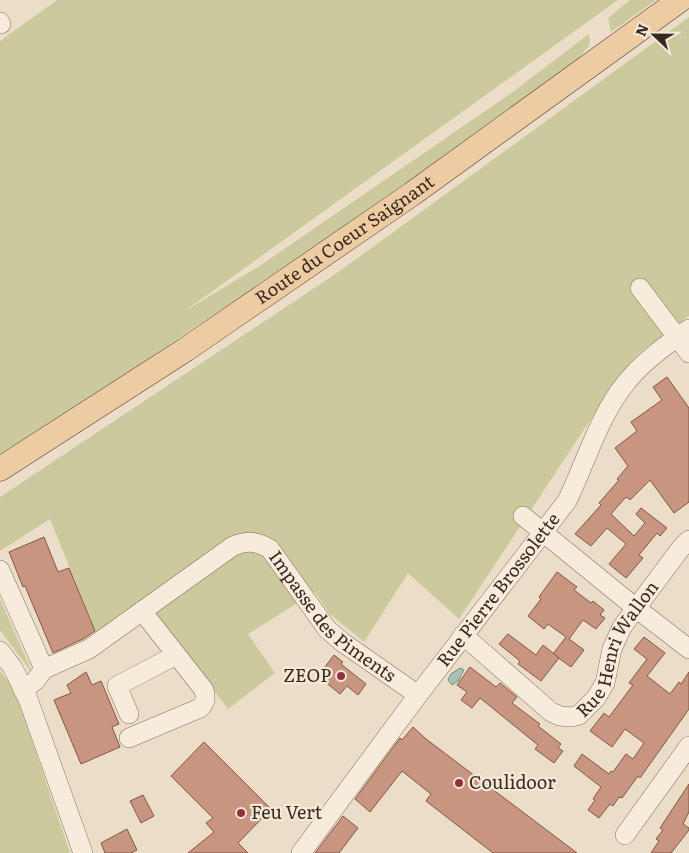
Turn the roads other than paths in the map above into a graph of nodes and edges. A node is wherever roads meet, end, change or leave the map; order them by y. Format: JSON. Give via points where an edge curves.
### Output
{"nodes":[{"id":1,"x":680,"y":0,"type":"edge"},
{"id":2,"x":640,"y":288,"type":"dead end"},
{"id":3,"x":683,"y":333,"type":"edge"},
{"id":4,"x":689,"y":353,"type":"edge"},
{"id":5,"x":0,"y":469,"type":"edge"},
{"id":6,"x":522,"y":516,"type":"dead end"},
{"id":7,"x":543,"y":532,"type":"junction"},
{"id":8,"x":689,"y":540,"type":"edge"},
{"id":9,"x":0,"y":570,"type":"edge"},
{"id":10,"x":636,"y":608,"type":"junction"},
{"id":11,"x":142,"y":611,"type":"junction"},
{"id":12,"x":463,"y":635,"type":"junction"},
{"id":13,"x":689,"y":649,"type":"edge"},
{"id":14,"x":0,"y":650,"type":"edge"},
{"id":15,"x":176,"y":655,"type":"junction"},
{"id":16,"x":44,"y":669,"type":"junction"},
{"id":17,"x":24,"y":690,"type":"junction"},
{"id":18,"x":418,"y":695,"type":"junction"},
{"id":19,"x":129,"y":714,"type":"dead end"},
{"id":20,"x":130,"y":738,"type":"dead end"},
{"id":21,"x":689,"y":746,"type":"edge"},
{"id":22,"x":625,"y":835,"type":"dead end"},
{"id":23,"x":83,"y":853,"type":"edge"},
{"id":24,"x":301,"y":853,"type":"edge"}],
"edges":[{"from":1,"to":5,"type":"main road","name":"Route du Coeur Saignant","via":[[404,200],[184,350]]},
{"from":2,"to":3,"type":"street"},
{"from":3,"to":4,"type":"street"},
{"from":3,"to":7,"type":"street","name":"Rue Pierre Brossolette","via":[[657,352],[625,384],[609,407],[567,501]]},
{"from":6,"to":7,"type":"street"},
{"from":7,"to":10,"type":"street"},
{"from":7,"to":12,"type":"street","name":"Rue Pierre Brossolette"},
{"from":8,"to":10,"type":"street","name":"Rue Henri Wallon"},
{"from":9,"to":16,"type":"street"},
{"from":10,"to":12,"type":"street","name":"Rue Henri Wallon","via":[[617,636],[605,684],[586,709],[571,717],[550,712]]},
{"from":10,"to":13,"type":"street"},
{"from":11,"to":15,"type":"street"},
{"from":11,"to":16,"type":"street","name":"Impasse des Piments","via":[[89,649]]},
{"from":11,"to":18,"type":"street","name":"Impasse des Piments","via":[[233,546],[251,541],[261,544],[270,549],[327,629]]},
{"from":12,"to":18,"type":"street","name":"Rue Pierre Brossolette"},
{"from":14,"to":17,"type":"street"},
{"from":15,"to":19,"type":"street","via":[[117,686]]},
{"from":15,"to":20,"type":"street","via":[[204,690],[205,703]]},
{"from":16,"to":17,"type":"street"},
{"from":17,"to":23,"type":"street"},
{"from":18,"to":24,"type":"street","name":"Rue Pierre Brossolette"},
{"from":21,"to":22,"type":"street"}]}
